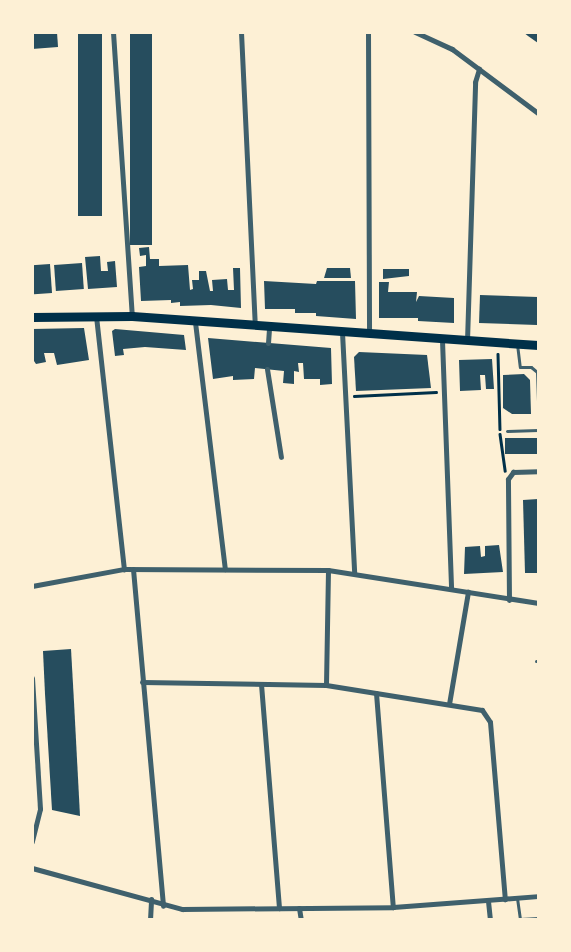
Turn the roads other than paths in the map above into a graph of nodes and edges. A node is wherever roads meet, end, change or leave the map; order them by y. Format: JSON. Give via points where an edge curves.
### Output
{"nodes":[{"id":1,"x":113,"y":32,"type":"edge"},
{"id":2,"x":240,"y":32,"type":"edge"},
{"id":3,"x":368,"y":32,"type":"edge"},
{"id":4,"x":415,"y":32,"type":"edge"},
{"id":5,"x":479,"y":69,"type":"junction"},
{"id":6,"x":538,"y":113,"type":"edge"},
{"id":7,"x":96,"y":315,"type":"junction"},
{"id":8,"x":132,"y":316,"type":"junction"},
{"id":9,"x":32,"y":317,"type":"edge"},
{"id":10,"x":194,"y":322,"type":"junction"},
{"id":11,"x":255,"y":326,"type":"junction"},
{"id":12,"x":269,"y":328,"type":"junction"},
{"id":13,"x":342,"y":332,"type":"junction"},
{"id":14,"x":369,"y":335,"type":"junction"},
{"id":15,"x":442,"y":340,"type":"junction"},
{"id":16,"x":467,"y":342,"type":"junction"},
{"id":17,"x":268,"y":343,"type":"dead end"},
{"id":18,"x":517,"y":344,"type":"junction"},
{"id":19,"x":538,"y":345,"type":"edge"},
{"id":20,"x":532,"y":367,"type":"junction"},
{"id":21,"x":538,"y":367,"type":"edge"},
{"id":22,"x":267,"y":370,"type":"dead end"},
{"id":23,"x":538,"y":381,"type":"edge"},
{"id":24,"x":538,"y":394,"type":"edge"},
{"id":25,"x":538,"y":405,"type":"edge"},
{"id":26,"x":538,"y":430,"type":"edge"},
{"id":27,"x":506,"y":432,"type":"dead end"},
{"id":28,"x":281,"y":457,"type":"dead end"},
{"id":29,"x":538,"y":471,"type":"edge"},
{"id":30,"x":124,"y":569,"type":"junction"},
{"id":31,"x":133,"y":569,"type":"junction"},
{"id":32,"x":225,"y":569,"type":"junction"},
{"id":33,"x":328,"y":570,"type":"junction"},
{"id":34,"x":354,"y":573,"type":"junction"},
{"id":35,"x":32,"y":586,"type":"edge"},
{"id":36,"x":451,"y":589,"type":"junction"},
{"id":37,"x":468,"y":592,"type":"junction"},
{"id":38,"x":509,"y":600,"type":"junction"},
{"id":39,"x":538,"y":603,"type":"edge"},
{"id":40,"x":32,"y":678,"type":"edge"},
{"id":41,"x":142,"y":682,"type":"junction"},
{"id":42,"x":261,"y":684,"type":"junction"},
{"id":43,"x":326,"y":685,"type":"junction"},
{"id":44,"x":376,"y":693,"type":"junction"},
{"id":45,"x":449,"y":704,"type":"junction"},
{"id":46,"x":32,"y":842,"type":"edge"},
{"id":47,"x":32,"y":868,"type":"edge"},
{"id":48,"x":538,"y":896,"type":"edge"},
{"id":49,"x":517,"y":898,"type":"junction"},
{"id":50,"x":151,"y":899,"type":"junction"},
{"id":51,"x":506,"y":899,"type":"junction"},
{"id":52,"x":488,"y":901,"type":"junction"},
{"id":53,"x":163,"y":906,"type":"junction"},
{"id":54,"x":392,"y":907,"type":"junction"},
{"id":55,"x":279,"y":908,"type":"junction"},
{"id":56,"x":299,"y":908,"type":"junction"},
{"id":57,"x":538,"y":918,"type":"edge"},
{"id":58,"x":150,"y":920,"type":"edge"},
{"id":59,"x":300,"y":920,"type":"edge"},
{"id":60,"x":490,"y":920,"type":"edge"}],
"edges":[{"from":1,"to":8,"type":"street"},
{"from":2,"to":11,"type":"street"},
{"from":3,"to":14,"type":"street"},
{"from":4,"to":5,"type":"street","via":[[452,49]]},
{"from":5,"to":6,"type":"street"},
{"from":5,"to":16,"type":"street","via":[[475,82]]},
{"from":7,"to":8,"type":"main road"},
{"from":7,"to":9,"type":"main road"},
{"from":7,"to":30,"type":"street"},
{"from":8,"to":10,"type":"main road"},
{"from":10,"to":11,"type":"main road"},
{"from":10,"to":32,"type":"street"},
{"from":11,"to":12,"type":"main road"},
{"from":12,"to":13,"type":"main road"},
{"from":12,"to":17,"type":"street"},
{"from":13,"to":14,"type":"main road"},
{"from":13,"to":34,"type":"street"},
{"from":14,"to":15,"type":"main road"},
{"from":15,"to":16,"type":"main road"},
{"from":15,"to":36,"type":"street"},
{"from":16,"to":18,"type":"main road"},
{"from":18,"to":19,"type":"main road"},
{"from":18,"to":20,"type":"lane","via":[[520,367]]},
{"from":20,"to":21,"type":"lane"},
{"from":20,"to":23,"type":"lane","via":[[537,372]]},
{"from":22,"to":28,"type":"street"},
{"from":23,"to":24,"type":"lane"},
{"from":24,"to":25,"type":"lane"},
{"from":26,"to":27,"type":"lane"},
{"from":29,"to":38,"type":"street","via":[[513,472],[508,479]]},
{"from":30,"to":31,"type":"street"},
{"from":30,"to":35,"type":"street"},
{"from":31,"to":32,"type":"street"},
{"from":31,"to":41,"type":"street"},
{"from":32,"to":33,"type":"street"},
{"from":33,"to":34,"type":"street"},
{"from":33,"to":43,"type":"street"},
{"from":34,"to":36,"type":"street"},
{"from":36,"to":37,"type":"street"},
{"from":37,"to":38,"type":"street"},
{"from":37,"to":45,"type":"street"},
{"from":38,"to":39,"type":"street"},
{"from":40,"to":46,"type":"street","via":[[40,809]]},
{"from":41,"to":42,"type":"street"},
{"from":41,"to":53,"type":"street"},
{"from":42,"to":43,"type":"street"},
{"from":42,"to":55,"type":"street"},
{"from":43,"to":44,"type":"street"},
{"from":44,"to":45,"type":"street"},
{"from":44,"to":54,"type":"street"},
{"from":45,"to":51,"type":"street","via":[[482,710],[488,715]]},
{"from":47,"to":50,"type":"street"},
{"from":48,"to":49,"type":"street"},
{"from":49,"to":51,"type":"street"},
{"from":49,"to":57,"type":"lane","via":[[520,919]]},
{"from":50,"to":53,"type":"street"},
{"from":50,"to":58,"type":"street"},
{"from":51,"to":52,"type":"street"},
{"from":52,"to":54,"type":"street"},
{"from":52,"to":60,"type":"street"},
{"from":53,"to":55,"type":"street","via":[[182,909]]},
{"from":54,"to":56,"type":"street"},
{"from":55,"to":56,"type":"street"},
{"from":56,"to":59,"type":"street"}]}
